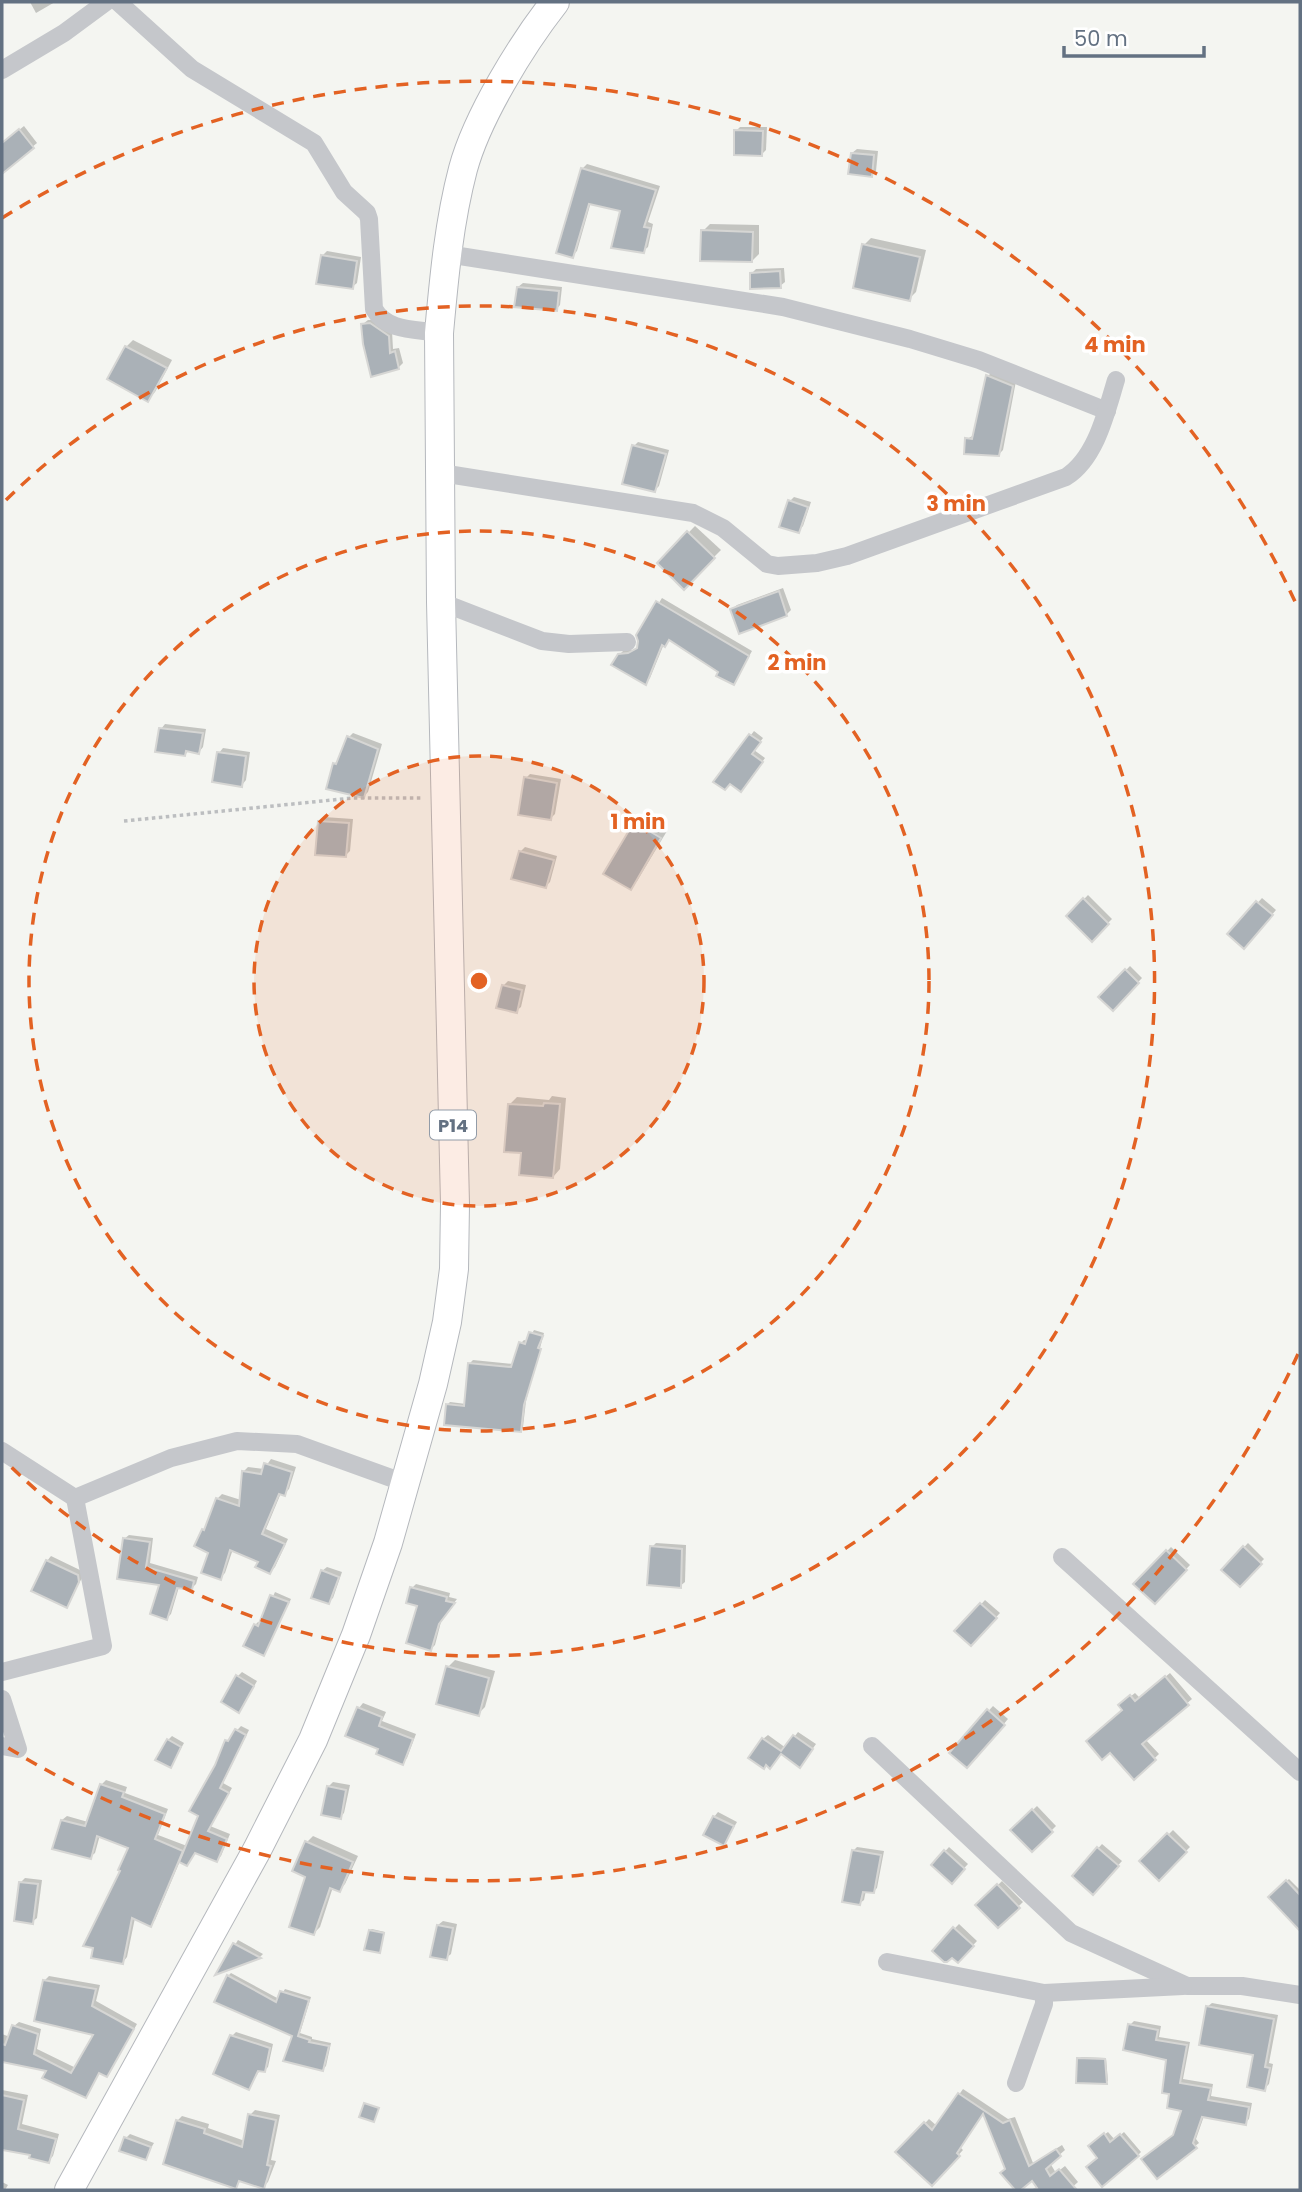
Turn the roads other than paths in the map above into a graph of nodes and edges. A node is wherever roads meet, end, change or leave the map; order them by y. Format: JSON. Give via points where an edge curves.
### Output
{"nodes":[{"id":1,"x":106,"y":2,"type":"edge"},
{"id":2,"x":118,"y":2,"type":"edge"},
{"id":3,"x":549,"y":3,"type":"edge"},
{"id":4,"x":2,"y":70,"type":"edge"},
{"id":5,"x":447,"y":254,"type":"junction"},
{"id":6,"x":439,"y":333,"type":"junction"},
{"id":7,"x":1116,"y":380,"type":"dead end"},
{"id":8,"x":1107,"y":411,"type":"junction"},
{"id":9,"x":441,"y":473,"type":"junction"},
{"id":10,"x":441,"y":602,"type":"junction"},
{"id":11,"x":627,"y":642,"type":"dead end"},
{"id":12,"x":2,"y":1451,"type":"edge"},
{"id":13,"x":405,"y":1483,"type":"junction"},
{"id":14,"x":75,"y":1498,"type":"junction"},
{"id":15,"x":1062,"y":1557,"type":"dead end"},
{"id":16,"x":2,"y":1672,"type":"edge"},
{"id":17,"x":2,"y":1699,"type":"edge"},
{"id":18,"x":2,"y":1745,"type":"edge"},
{"id":19,"x":872,"y":1746,"type":"dead end"},
{"id":20,"x":1300,"y":1772,"type":"edge"},
{"id":21,"x":887,"y":1962,"type":"dead end"},
{"id":22,"x":1187,"y":1986,"type":"junction"},
{"id":23,"x":1044,"y":1993,"type":"junction"},
{"id":24,"x":1300,"y":1995,"type":"edge"},
{"id":25,"x":1016,"y":2083,"type":"dead end"},
{"id":26,"x":69,"y":2190,"type":"edge"}],
"edges":[{"from":1,"to":4,"type":"street"},
{"from":2,"to":6,"type":"street","via":[[192,69],[314,143],[344,192],[369,219],[374,309],[380,319],[389,325]]},
{"from":3,"to":5,"type":"main road","number":"P14","via":[[507,73],[463,168]]},
{"from":5,"to":6,"type":"main road","number":"P14"},
{"from":5,"to":8,"type":"street","via":[[783,307],[979,360]]},
{"from":6,"to":9,"type":"main road","number":"P14"},
{"from":7,"to":8,"type":"street"},
{"from":8,"to":9,"type":"street","via":[[1086,459],[1066,477],[860,552],[817,563],[767,564],[723,528],[693,513]]},
{"from":9,"to":10,"type":"main road","number":"P14"},
{"from":10,"to":11,"type":"street","via":[[542,641]]},
{"from":10,"to":13,"type":"main road","number":"P14","via":[[454,1269],[433,1384]]},
{"from":12,"to":14,"type":"street"},
{"from":13,"to":14,"type":"street","via":[[297,1444],[237,1441],[171,1458]]},
{"from":13,"to":26,"type":"main road","number":"P14","via":[[372,1594],[313,1740]]},
{"from":14,"to":16,"type":"street","via":[[103,1646]]},
{"from":15,"to":20,"type":"street"},
{"from":17,"to":18,"type":"street","via":[[18,1749]]},
{"from":19,"to":22,"type":"street","via":[[1071,1933]]},
{"from":21,"to":23,"type":"street"},
{"from":22,"to":23,"type":"street"},
{"from":22,"to":24,"type":"street","via":[[1242,1986]]},
{"from":23,"to":25,"type":"street"}]}
